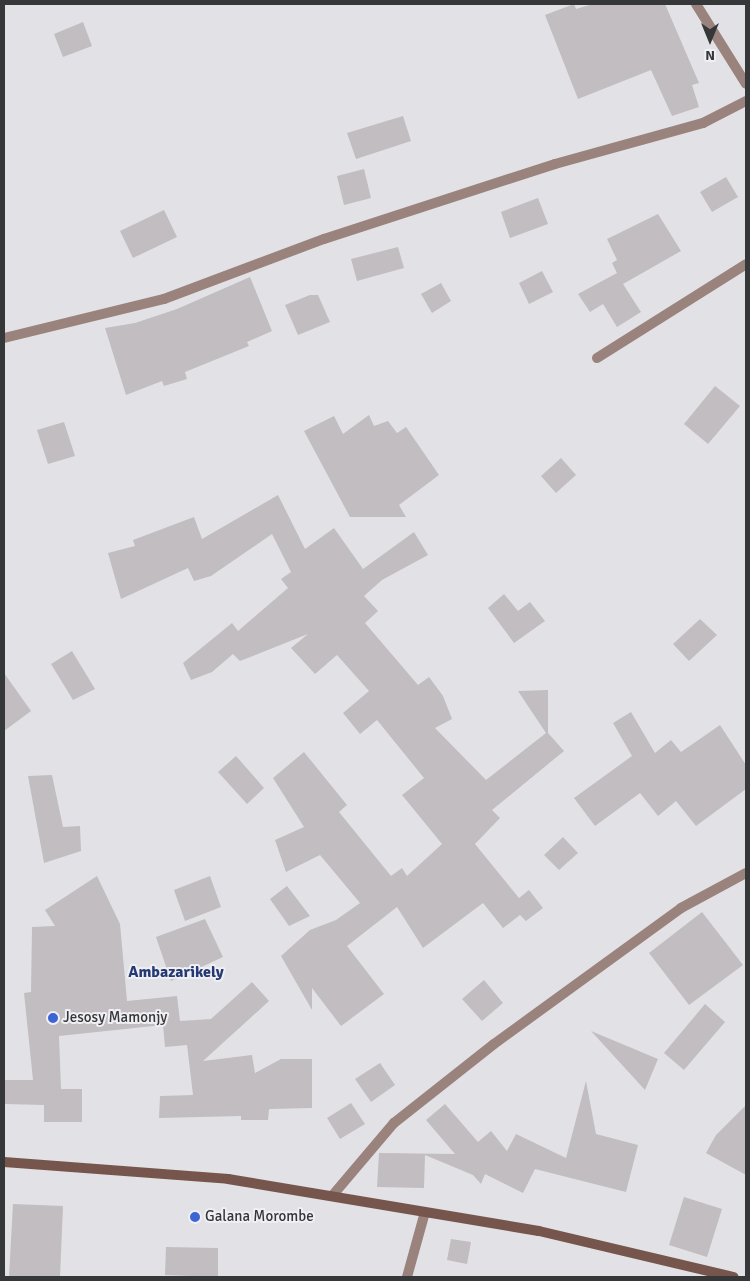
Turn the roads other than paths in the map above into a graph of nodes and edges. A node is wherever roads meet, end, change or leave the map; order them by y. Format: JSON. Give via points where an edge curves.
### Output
{"nodes":[{"id":1,"x":696,"y":4,"type":"edge"},
{"id":2,"x":746,"y":84,"type":"edge"},
{"id":3,"x":746,"y":101,"type":"edge"},
{"id":4,"x":746,"y":264,"type":"edge"},
{"id":5,"x":4,"y":338,"type":"edge"},
{"id":6,"x":597,"y":358,"type":"dead end"},
{"id":7,"x":746,"y":873,"type":"edge"},
{"id":8,"x":4,"y":1162,"type":"edge"},
{"id":9,"x":332,"y":1196,"type":"junction"},
{"id":10,"x":425,"y":1212,"type":"junction"},
{"id":11,"x":407,"y":1277,"type":"edge"},
{"id":12,"x":734,"y":1277,"type":"edge"}],
"edges":[{"from":1,"to":2,"type":"street"},
{"from":3,"to":5,"type":"street","via":[[703,123],[555,164],[324,240],[164,299]]},
{"from":4,"to":6,"type":"street"},
{"from":7,"to":9,"type":"street","via":[[681,908],[494,1044],[394,1123]]},
{"from":8,"to":9,"type":"street","via":[[228,1179]]},
{"from":9,"to":10,"type":"street"},
{"from":10,"to":11,"type":"street"},
{"from":10,"to":12,"type":"street","via":[[539,1231]]}]}
